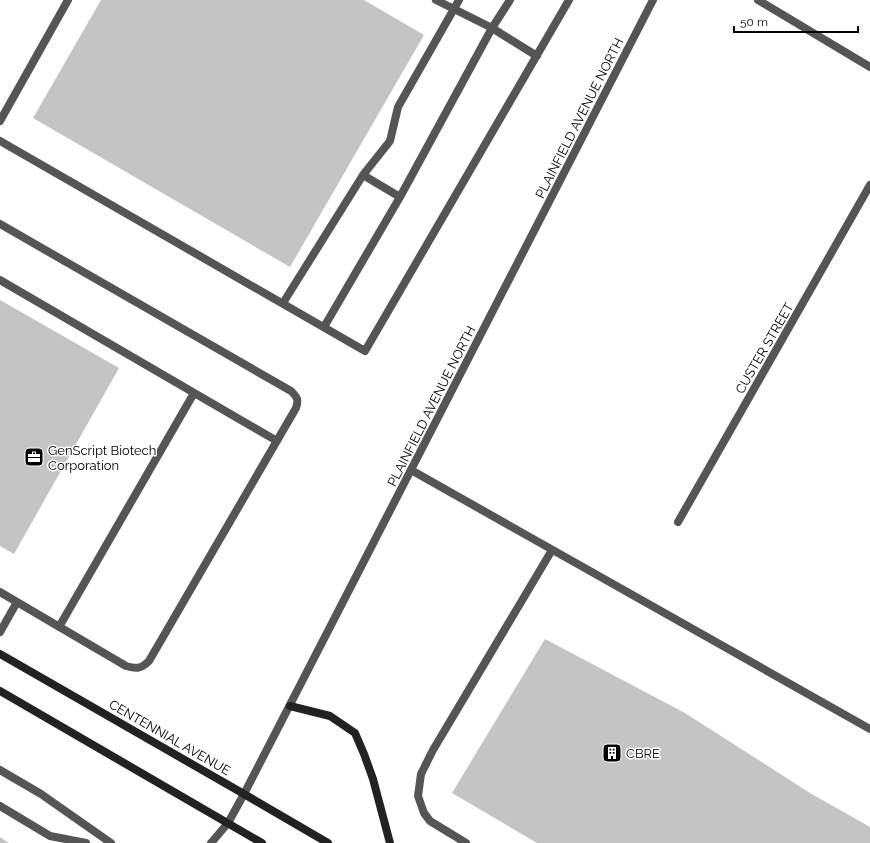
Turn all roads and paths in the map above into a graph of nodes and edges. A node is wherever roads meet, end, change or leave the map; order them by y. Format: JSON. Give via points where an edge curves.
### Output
{"nodes":[{"id":1,"x":68,"y":0,"type":"edge"},
{"id":2,"x":436,"y":0,"type":"edge"},
{"id":3,"x":459,"y":0,"type":"edge"},
{"id":4,"x":510,"y":0,"type":"edge"},
{"id":5,"x":568,"y":0,"type":"edge"},
{"id":6,"x":653,"y":0,"type":"edge"},
{"id":7,"x":758,"y":0,"type":"edge"},
{"id":8,"x":454,"y":9,"type":"junction"},
{"id":9,"x":492,"y":28,"type":"junction"},
{"id":10,"x":537,"y":56,"type":"junction"},
{"id":11,"x":870,"y":68,"type":"edge"},
{"id":12,"x":0,"y":122,"type":"edge"},
{"id":13,"x":0,"y":141,"type":"edge"},
{"id":14,"x":363,"y":175,"type":"junction"},
{"id":15,"x":870,"y":185,"type":"edge"},
{"id":16,"x":400,"y":197,"type":"junction"},
{"id":17,"x":0,"y":224,"type":"edge"},
{"id":18,"x":0,"y":280,"type":"edge"},
{"id":19,"x":283,"y":304,"type":"junction"},
{"id":20,"x":324,"y":327,"type":"junction"},
{"id":21,"x":194,"y":393,"type":"junction"},
{"id":22,"x":277,"y":441,"type":"junction"},
{"id":23,"x":411,"y":470,"type":"junction"},
{"id":24,"x":678,"y":522,"type":"dead end"},
{"id":25,"x":552,"y":550,"type":"junction"},
{"id":26,"x":0,"y":592,"type":"edge"},
{"id":27,"x":17,"y":602,"type":"junction"},
{"id":28,"x":59,"y":627,"type":"junction"},
{"id":29,"x":0,"y":632,"type":"edge"},
{"id":30,"x":0,"y":654,"type":"edge"},
{"id":31,"x":0,"y":692,"type":"edge"},
{"id":32,"x":290,"y":706,"type":"junction"},
{"id":33,"x":870,"y":729,"type":"edge"},
{"id":34,"x":0,"y":770,"type":"edge"},
{"id":35,"x":244,"y":794,"type":"junction"},
{"id":36,"x":0,"y":806,"type":"edge"},
{"id":37,"x":228,"y":823,"type":"junction"},
{"id":38,"x":86,"y":843,"type":"edge"},
{"id":39,"x":111,"y":843,"type":"edge"},
{"id":40,"x":211,"y":843,"type":"edge"},
{"id":41,"x":262,"y":843,"type":"edge"},
{"id":42,"x":328,"y":843,"type":"edge"},
{"id":43,"x":390,"y":843,"type":"edge"},
{"id":44,"x":466,"y":843,"type":"edge"}],
"edges":[{"from":1,"to":12,"type":"street"},
{"from":2,"to":8,"type":"street"},
{"from":3,"to":8,"type":"street"},
{"from":4,"to":9,"type":"street"},
{"from":5,"to":10,"type":"street"},
{"from":6,"to":23,"type":"street","name":"PLAINFIELD AVENUE NORTH"},
{"from":7,"to":11,"type":"street"},
{"from":8,"to":9,"type":"street"},
{"from":8,"to":14,"type":"street","via":[[398,107],[390,141]]},
{"from":9,"to":10,"type":"street"},
{"from":9,"to":16,"type":"street"},
{"from":10,"to":20,"type":"street","via":[[365,350]]},
{"from":13,"to":19,"type":"street"},
{"from":14,"to":16,"type":"street"},
{"from":14,"to":19,"type":"street"},
{"from":15,"to":24,"type":"street","name":"CUSTER STREET"},
{"from":16,"to":20,"type":"street"},
{"from":17,"to":22,"type":"street","via":[[291,391],[296,395],[298,402]]},
{"from":18,"to":21,"type":"street"},
{"from":19,"to":20,"type":"street"},
{"from":21,"to":22,"type":"street"},
{"from":21,"to":28,"type":"street"},
{"from":22,"to":28,"type":"street","via":[[149,661],[135,668],[126,666]]},
{"from":23,"to":25,"type":"street"},
{"from":23,"to":32,"type":"street","name":"PLAINFIELD AVENUE NORTH"},
{"from":25,"to":33,"type":"street"},
{"from":25,"to":44,"type":"street","via":[[421,774],[418,796],[424,813],[430,821]]},
{"from":26,"to":27,"type":"street"},
{"from":27,"to":28,"type":"street"},
{"from":27,"to":29,"type":"street"},
{"from":30,"to":35,"type":"main road","name":"CENTENNIAL AVENUE"},
{"from":31,"to":37,"type":"main road"},
{"from":32,"to":35,"type":"street","name":"PLAINFIELD AVENUE NORTH"},
{"from":32,"to":43,"type":"main road","via":[[330,716],[355,733],[373,779]]},
{"from":34,"to":39,"type":"street","via":[[41,794]]},
{"from":35,"to":37,"type":"street","name":"PLAINFIELD AVENUE NORTH"},
{"from":35,"to":42,"type":"main road","name":"CENTENNIAL AVENUE"},
{"from":36,"to":38,"type":"street","via":[[50,836]]},
{"from":37,"to":40,"type":"street","name":"PLAINFIELD AVENUE NORTH"},
{"from":37,"to":41,"type":"main road"}]}
